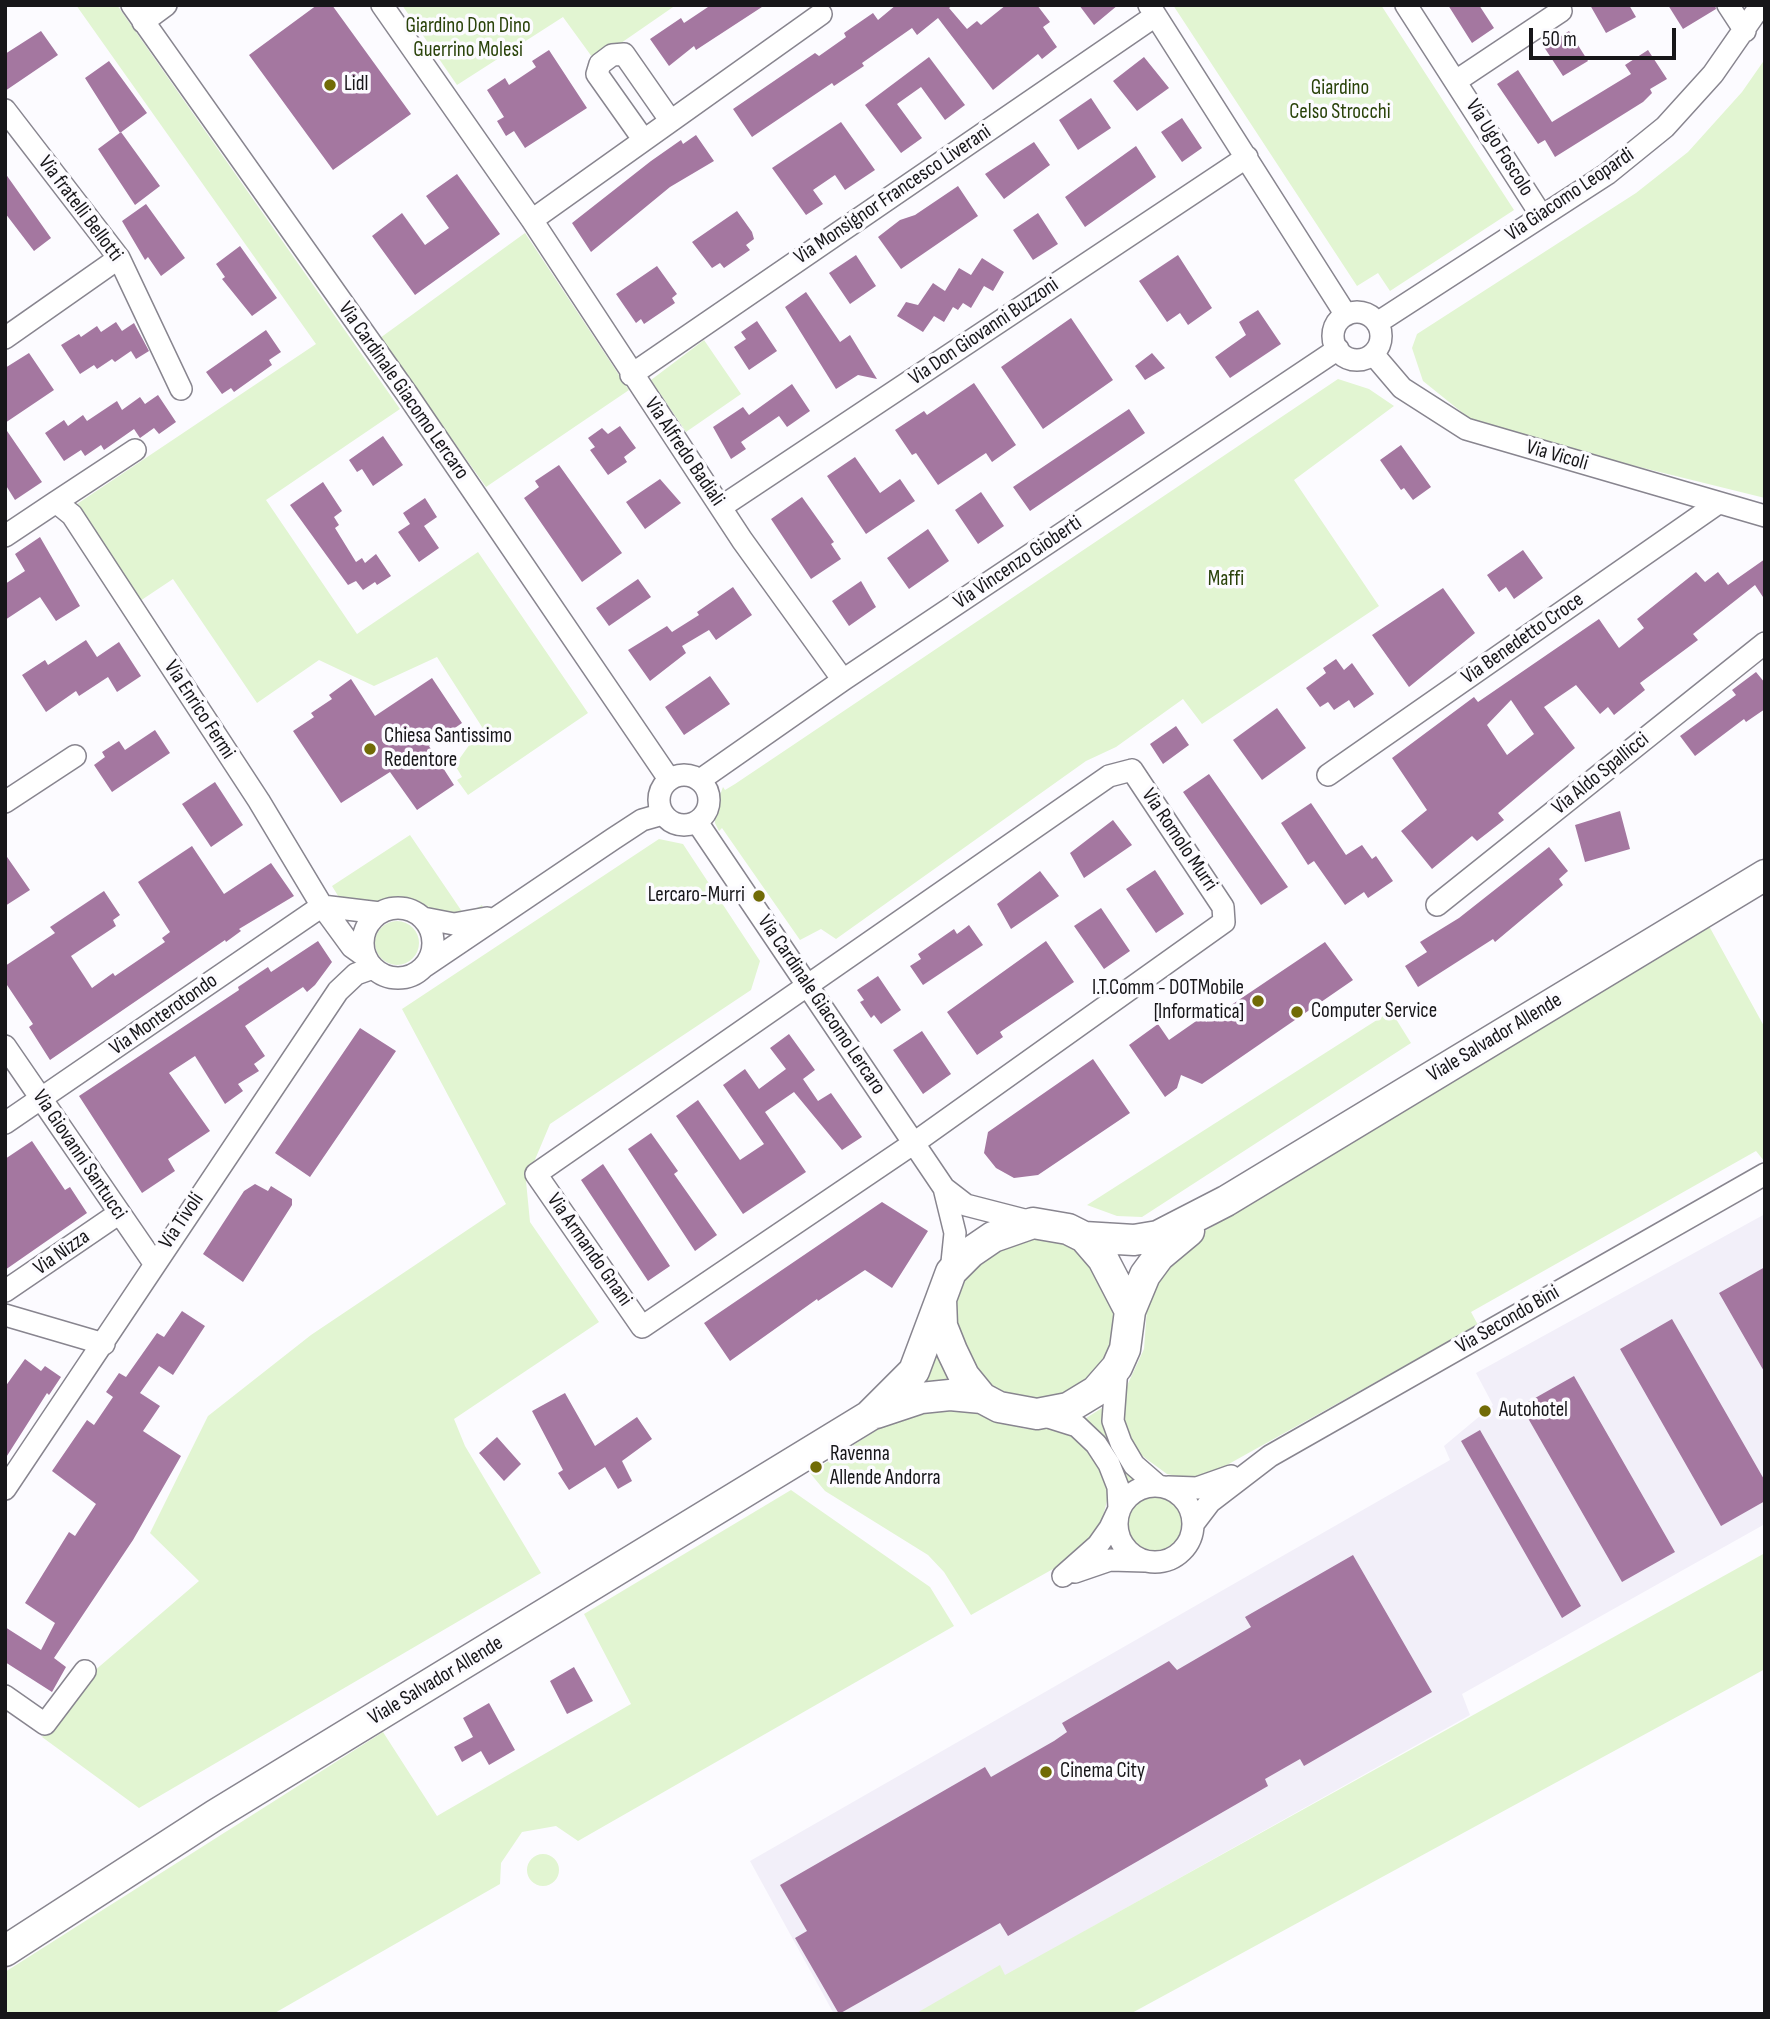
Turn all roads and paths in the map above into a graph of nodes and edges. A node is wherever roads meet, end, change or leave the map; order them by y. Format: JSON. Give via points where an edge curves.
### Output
{"nodes":[{"id":1,"x":166,"y":5,"type":"edge"},
{"id":2,"x":382,"y":5,"type":"edge"},
{"id":3,"x":1405,"y":5,"type":"edge"},
{"id":4,"x":1728,"y":5,"type":"edge"},
{"id":5,"x":1761,"y":5,"type":"edge"},
{"id":6,"x":1152,"y":10,"type":"edge"},
{"id":7,"x":1561,"y":11,"type":"dead end"},
{"id":8,"x":137,"y":13,"type":"edge"},
{"id":9,"x":821,"y":15,"type":"dead end"},
{"id":10,"x":1745,"y":31,"type":"junction"},
{"id":11,"x":1456,"y":80,"type":"junction"},
{"id":12,"x":5,"y":110,"type":"edge"},
{"id":13,"x":670,"y":120,"type":"junction"},
{"id":14,"x":643,"y":139,"type":"junction"},
{"id":15,"x":1247,"y":157,"type":"junction"},
{"id":16,"x":1541,"y":215,"type":"junction"},
{"id":17,"x":532,"y":220,"type":"junction"},
{"id":18,"x":119,"y":258,"type":"junction"},
{"id":19,"x":1346,"y":315,"type":"junction"},
{"id":20,"x":1377,"y":323,"type":"junction"},
{"id":21,"x":5,"y":338,"type":"edge"},
{"id":22,"x":1338,"y":349,"type":"junction"},
{"id":23,"x":1373,"y":354,"type":"junction"},
{"id":24,"x":631,"y":375,"type":"junction"},
{"id":25,"x":181,"y":389,"type":"dead end"},
{"id":26,"x":135,"y":450,"type":"dead end"},
{"id":27,"x":1717,"y":503,"type":"junction"},
{"id":28,"x":721,"y":507,"type":"junction"},
{"id":29,"x":64,"y":509,"type":"junction"},
{"id":30,"x":1765,"y":516,"type":"edge"},
{"id":31,"x":5,"y":536,"type":"edge"},
{"id":32,"x":1765,"y":643,"type":"edge"},
{"id":33,"x":843,"y":680,"type":"junction"},
{"id":34,"x":75,"y":756,"type":"dead end"},
{"id":35,"x":1328,"y":775,"type":"dead end"},
{"id":36,"x":669,"y":779,"type":"junction"},
{"id":37,"x":700,"y":780,"type":"junction"},
{"id":38,"x":5,"y":802,"type":"edge"},
{"id":39,"x":663,"y":814,"type":"junction"},
{"id":40,"x":697,"y":822,"type":"junction"},
{"id":41,"x":1765,"y":875,"type":"edge"},
{"id":42,"x":1437,"y":905,"type":"dead end"},
{"id":43,"x":322,"y":906,"type":"junction"},
{"id":44,"x":380,"y":913,"type":"junction"},
{"id":45,"x":499,"y":915,"type":"junction"},
{"id":46,"x":423,"y":918,"type":"junction"},
{"id":47,"x":370,"y":962,"type":"junction"},
{"id":48,"x":425,"y":966,"type":"junction"},
{"id":49,"x":807,"y":986,"type":"junction"},
{"id":50,"x":5,"y":1046,"type":"edge"},
{"id":51,"x":41,"y":1099,"type":"junction"},
{"id":52,"x":5,"y":1123,"type":"edge"},
{"id":53,"x":914,"y":1143,"type":"junction"},
{"id":54,"x":1765,"y":1174,"type":"edge"},
{"id":55,"x":944,"y":1188,"type":"junction"},
{"id":56,"x":1226,"y":1201,"type":"junction"},
{"id":57,"x":118,"y":1214,"type":"junction"},
{"id":58,"x":1033,"y":1223,"type":"junction"},
{"id":59,"x":1084,"y":1237,"type":"junction"},
{"id":60,"x":154,"y":1263,"type":"junction"},
{"id":61,"x":946,"y":1285,"type":"junction"},
{"id":62,"x":5,"y":1292,"type":"edge"},
{"id":63,"x":1130,"y":1311,"type":"junction"},
{"id":64,"x":5,"y":1315,"type":"edge"},
{"id":65,"x":104,"y":1344,"type":"junction"},
{"id":66,"x":1117,"y":1367,"type":"junction"},
{"id":67,"x":982,"y":1398,"type":"junction"},
{"id":68,"x":1037,"y":1414,"type":"junction"},
{"id":69,"x":869,"y":1416,"type":"junction"},
{"id":70,"x":1252,"y":1467,"type":"junction"},
{"id":71,"x":1161,"y":1486,"type":"junction"},
{"id":72,"x":5,"y":1489,"type":"edge"},
{"id":73,"x":1119,"y":1509,"type":"junction"},
{"id":74,"x":1194,"y":1523,"type":"junction"},
{"id":75,"x":1145,"y":1561,"type":"junction"},
{"id":76,"x":85,"y":1671,"type":"dead end"},
{"id":77,"x":5,"y":1696,"type":"edge"},
{"id":78,"x":5,"y":1951,"type":"edge"}],
"edges":[{"from":1,"to":8,"type":"street"},
{"from":2,"to":17,"type":"street","name":"Via Alfredo Badiali"},
{"from":3,"to":11,"type":"street","name":"Via Ugo Foscolo"},
{"from":4,"to":10,"type":"street"},
{"from":5,"to":10,"type":"street","name":"Via Giacomo Leopardi"},
{"from":6,"to":15,"type":"street"},
{"from":6,"to":24,"type":"street","name":"Via Monsignor Francesco Liverani"},
{"from":7,"to":11,"type":"street","name":"Via Ugo Foscolo"},
{"from":8,"to":36,"type":"street","name":"Via Cardinale Giacomo Lercaro","via":[[407,394]]},
{"from":9,"to":13,"type":"street"},
{"from":10,"to":16,"type":"street","name":"Via Giacomo Leopardi","via":[[1665,127],[1607,174]]},
{"from":11,"to":16,"type":"street","name":"Via Ugo Foscolo"},
{"from":12,"to":18,"type":"street","name":"Via fratelli Bellotti"},
{"from":13,"to":14,"type":"street"},
{"from":13,"to":14,"type":"street","via":[[624,54],[600,64],[597,74]]},
{"from":14,"to":17,"type":"street"},
{"from":15,"to":19,"type":"street"},
{"from":15,"to":28,"type":"street","name":"Via Don Giovanni Buzzoni"},
{"from":16,"to":20,"type":"street","name":"Via Giacomo Leopardi"},
{"from":17,"to":24,"type":"street","name":"Via Alfredo Badiali"},
{"from":18,"to":21,"type":"street"},
{"from":18,"to":25,"type":"street","name":"Via fratelli Bellotti"},
{"from":19,"to":20,"type":"street","via":[[1365,313]]},
{"from":19,"to":22,"type":"street","via":[[1334,330]]},
{"from":20,"to":23,"type":"street","via":[[1381,338]]},
{"from":22,"to":23,"type":"street","via":[[1352,360]]},
{"from":22,"to":33,"type":"street","name":"Via Vincenzo Gioberti"},
{"from":23,"to":27,"type":"street","name":"Via Vicoli","via":[[1402,388],[1466,429]]},
{"from":24,"to":28,"type":"street","name":"Via Alfredo Badiali"},
{"from":26,"to":29,"type":"street"},
{"from":27,"to":30,"type":"street","name":"Via Vicoli"},
{"from":27,"to":35,"type":"street","name":"Via Benedetto Croce"},
{"from":28,"to":33,"type":"street","name":"Via Alfredo Badiali"},
{"from":29,"to":31,"type":"street"},
{"from":29,"to":43,"type":"street","name":"Via Enrico Fermi","via":[[259,801]]},
{"from":32,"to":42,"type":"street","name":"Via Aldo Spallicci"},
{"from":33,"to":37,"type":"street","name":"Via Vincenzo Gioberti"},
{"from":34,"to":38,"type":"street"},
{"from":36,"to":37,"type":"street","via":[[685,774]]},
{"from":36,"to":39,"type":"street","via":[[660,792]]},
{"from":37,"to":40,"type":"street","via":[[710,802]]},
{"from":39,"to":40,"type":"street","via":[[682,825]]},
{"from":39,"to":45,"type":"street","via":[[642,820]]},
{"from":40,"to":49,"type":"street","name":"Via Cardinale Giacomo Lercaro"},
{"from":41,"to":56,"type":"main road","name":"Viale Salvador Allende"},
{"from":43,"to":44,"type":"street"},
{"from":43,"to":47,"type":"street","name":"Via Enrico Fermi","via":[[352,947]]},
{"from":43,"to":51,"type":"street","name":"Via Monterotondo"},
{"from":44,"to":46,"type":"street","via":[[402,908]]},
{"from":44,"to":47,"type":"street","via":[[364,937]]},
{"from":45,"to":46,"type":"street","via":[[469,923]]},
{"from":45,"to":48,"type":"street"},
{"from":46,"to":48,"type":"street","via":[[433,936]]},
{"from":47,"to":48,"type":"street","via":[[390,977],[400,978]]},
{"from":47,"to":60,"type":"street","name":"Via Tivoli","via":[[338,991]]},
{"from":49,"to":53,"type":"street","name":"Via Cardinale Giacomo Lercaro"},
{"from":49,"to":53,"type":"street","name":"Via Armando Gnani","via":[[536,1174],[642,1327]]},
{"from":49,"to":53,"type":"street","name":"Via Romolo Murri","via":[[1109,776],[1132,770],[1223,907],[1224,922]]},
{"from":50,"to":51,"type":"street","name":"Via Giovanni Santucci"},
{"from":51,"to":52,"type":"street","name":"Via Monterotondo"},
{"from":51,"to":57,"type":"street","name":"Via Giovanni Santucci"},
{"from":53,"to":55,"type":"street","name":"Via Cardinale Giacomo Lercaro"},
{"from":54,"to":70,"type":"street","name":"Via Secondo Bini"},
{"from":55,"to":58,"type":"street","name":"Via Cardinale Giacomo Lercaro","via":[[966,1205]]},
{"from":55,"to":61,"type":"street","name":"Via Cardinale Giacomo Lercaro","via":[[955,1233]]},
{"from":56,"to":59,"type":"main road","name":"Viale Salvador Allende","via":[[1158,1236],[1134,1240]]},
{"from":56,"to":63,"type":"main road","name":"Viale Salvador Allende","via":[[1159,1256],[1145,1275]]},
{"from":57,"to":60,"type":"street","name":"Via Giovanni Santucci"},
{"from":57,"to":62,"type":"street","name":"Via Nizza"},
{"from":58,"to":59,"type":"main road"},
{"from":58,"to":61,"type":"main road","via":[[993,1237],[971,1252]]},
{"from":59,"to":63,"type":"main road","via":[[1103,1259]]},
{"from":60,"to":65,"type":"street","name":"Via Tivoli"},
{"from":61,"to":67,"type":"main road","via":[[942,1326],[964,1376]]},
{"from":61,"to":69,"type":"main road","name":"Viale Salvador Allende","via":[[914,1371]]},
{"from":63,"to":66,"type":"main road","via":[[1125,1349]]},
{"from":64,"to":65,"type":"street"},
{"from":65,"to":72,"type":"street","name":"Via Tivoli"},
{"from":66,"to":68,"type":"main road","via":[[1096,1391],[1068,1408]]},
{"from":66,"to":71,"type":"street","via":[[1113,1421],[1121,1443],[1134,1465]]},
{"from":67,"to":68,"type":"main road","via":[[999,1407]]},
{"from":67,"to":69,"type":"main road","name":"Viale Salvador Allende","via":[[920,1398]]},
{"from":68,"to":73,"type":"street","via":[[1077,1426],[1096,1444],[1118,1487]]},
{"from":69,"to":78,"type":"main road","name":"Viale Salvador Allende","via":[[215,1815]]},
{"from":70,"to":71,"type":"street","name":"Via Secondo Bini","via":[[1197,1489]]},
{"from":70,"to":74,"type":"street","name":"Via Secondo Bini","via":[[1210,1502]]},
{"from":71,"to":73,"type":"street","via":[[1134,1491]]},
{"from":71,"to":74,"type":"street","via":[[1186,1500]]},
{"from":73,"to":75,"type":"street","via":[[1118,1535],[1133,1556]]},
{"from":73,"to":75,"type":"street","via":[[1098,1545],[1063,1576],[1110,1560]]},
{"from":74,"to":75,"type":"street","via":[[1187,1546],[1179,1554],[1157,1563]]},
{"from":76,"to":77,"type":"street","via":[[45,1724]]}]}
